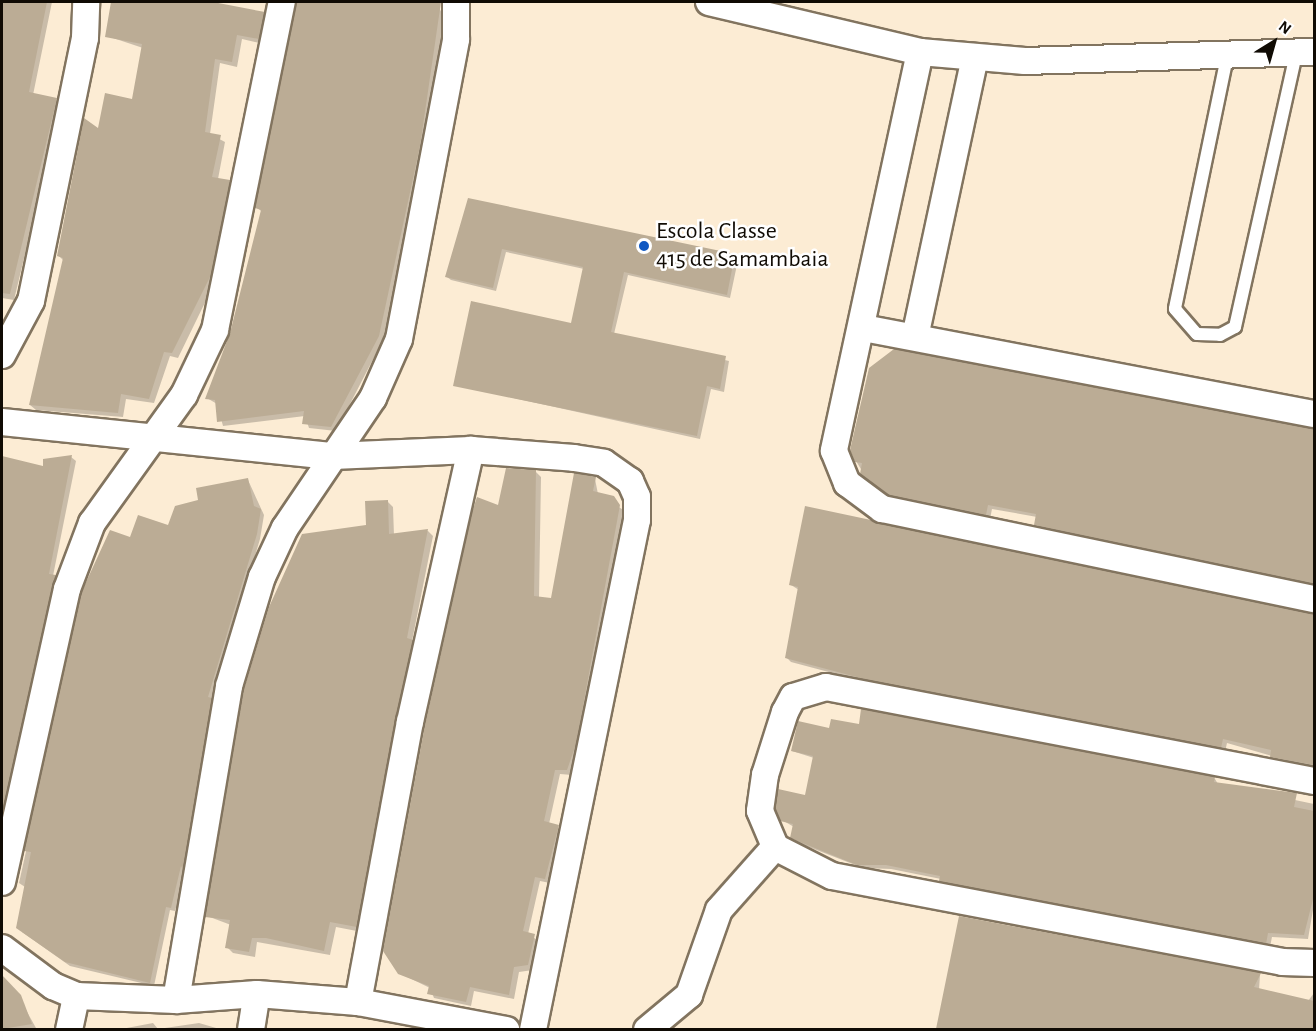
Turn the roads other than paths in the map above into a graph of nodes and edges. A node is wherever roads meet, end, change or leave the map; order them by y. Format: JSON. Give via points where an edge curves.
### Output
{"nodes":[{"id":1,"x":86,"y":2,"type":"edge"},
{"id":2,"x":282,"y":2,"type":"edge"},
{"id":3,"x":456,"y":2,"type":"edge"},
{"id":4,"x":709,"y":2,"type":"edge"},
{"id":5,"x":920,"y":52,"type":"junction"},
{"id":6,"x":1305,"y":52,"type":"edge"},
{"id":7,"x":975,"y":57,"type":"junction"},
{"id":8,"x":1227,"y":57,"type":"junction"},
{"id":9,"x":863,"y":328,"type":"junction"},
{"id":10,"x":915,"y":338,"type":"junction"},
{"id":11,"x":2,"y":355,"type":"edge"},
{"id":12,"x":1314,"y":414,"type":"edge"},
{"id":13,"x":2,"y":422,"type":"edge"},
{"id":14,"x":151,"y":441,"type":"junction"},
{"id":15,"x":471,"y":450,"type":"junction"},
{"id":16,"x":333,"y":456,"type":"junction"},
{"id":17,"x":1314,"y":600,"type":"edge"},
{"id":18,"x":1314,"y":781,"type":"edge"},
{"id":19,"x":775,"y":847,"type":"junction"},
{"id":20,"x":2,"y":882,"type":"edge"},
{"id":21,"x":2,"y":948,"type":"edge"},
{"id":22,"x":1314,"y":963,"type":"edge"},
{"id":23,"x":257,"y":994,"type":"junction"},
{"id":24,"x":76,"y":996,"type":"junction"},
{"id":25,"x":176,"y":1000,"type":"junction"},
{"id":26,"x":358,"y":1002,"type":"junction"},
{"id":27,"x":444,"y":1023,"type":"edge"},
{"id":28,"x":69,"y":1029,"type":"edge"},
{"id":29,"x":251,"y":1029,"type":"edge"},
{"id":30,"x":506,"y":1029,"type":"edge"},
{"id":31,"x":533,"y":1029,"type":"edge"},
{"id":32,"x":647,"y":1029,"type":"edge"}],
"edges":[{"from":1,"to":11,"type":"street","via":[[85,38],[34,290]]},
{"from":2,"to":14,"type":"street","via":[[216,330],[184,395]]},
{"from":3,"to":16,"type":"street","via":[[456,39],[399,339],[373,398]]},
{"from":4,"to":5,"type":"street"},
{"from":5,"to":7,"type":"street"},
{"from":5,"to":9,"type":"street"},
{"from":6,"to":8,"type":"street"},
{"from":6,"to":8,"type":"lane","via":[[1235,327],[1220,335],[1197,334],[1175,309]]},
{"from":7,"to":8,"type":"street","via":[[1025,61]]},
{"from":7,"to":10,"type":"street"},
{"from":9,"to":10,"type":"street"},
{"from":9,"to":17,"type":"street","via":[[834,452],[860,496],[882,509]]},
{"from":10,"to":12,"type":"street"},
{"from":13,"to":14,"type":"street"},
{"from":14,"to":16,"type":"street"},
{"from":14,"to":20,"type":"street","via":[[92,523],[67,590]]},
{"from":15,"to":16,"type":"street"},
{"from":15,"to":26,"type":"street","via":[[410,722]]},
{"from":15,"to":31,"type":"street","via":[[604,463],[630,482],[638,497],[588,778]]},
{"from":16,"to":25,"type":"street","via":[[285,528],[262,577],[229,686]]},
{"from":18,"to":19,"type":"street","via":[[825,687],[793,697],[765,775],[760,811]]},
{"from":19,"to":22,"type":"street","via":[[832,876],[1282,962]]},
{"from":19,"to":32,"type":"street","via":[[719,910],[689,995]]},
{"from":21,"to":24,"type":"street","via":[[53,986]]},
{"from":23,"to":25,"type":"street"},
{"from":23,"to":26,"type":"street"},
{"from":23,"to":29,"type":"street"},
{"from":24,"to":25,"type":"street"},
{"from":24,"to":28,"type":"street"},
{"from":26,"to":27,"type":"street"},
{"from":27,"to":30,"type":"street"}]}
